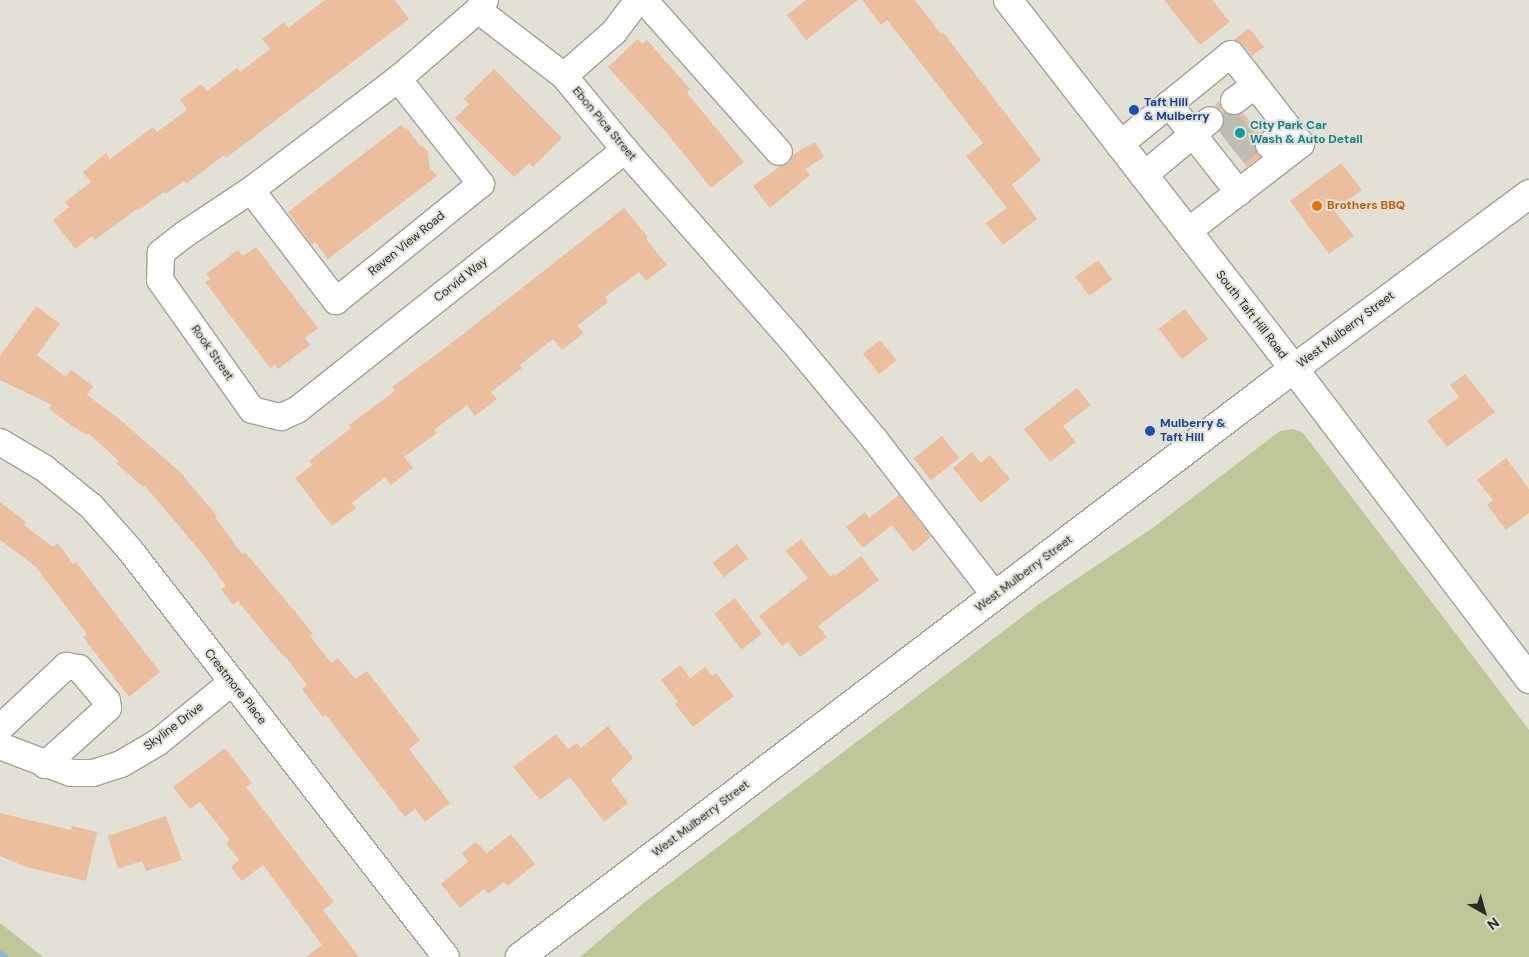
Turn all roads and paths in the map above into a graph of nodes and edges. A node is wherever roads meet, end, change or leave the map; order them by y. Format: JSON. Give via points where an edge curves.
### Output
{"nodes":[{"id":1,"x":638,"y":0,"type":"edge"},
{"id":2,"x":644,"y":0,"type":"edge"},
{"id":3,"x":1008,"y":0,"type":"edge"},
{"id":4,"x":481,"y":5,"type":"edge"},
{"id":5,"x":564,"y":76,"type":"junction"},
{"id":6,"x":398,"y":79,"type":"junction"},
{"id":7,"x":1259,"y":91,"type":"junction"},
{"id":8,"x":1169,"y":104,"type":"junction"},
{"id":9,"x":1239,"y":107,"type":"tunnel mouth"},
{"id":10,"x":1285,"y":124,"type":"junction"},
{"id":11,"x":1206,"y":133,"type":"junction"},
{"id":12,"x":1264,"y":140,"type":"tunnel mouth"},
{"id":13,"x":1119,"y":145,"type":"junction"},
{"id":14,"x":625,"y":150,"type":"junction"},
{"id":15,"x":779,"y":152,"type":"dead end"},
{"id":16,"x":1234,"y":171,"type":"junction"},
{"id":17,"x":1143,"y":176,"type":"junction"},
{"id":18,"x":251,"y":190,"type":"junction"},
{"id":19,"x":1529,"y":194,"type":"edge"},
{"id":20,"x":1187,"y":232,"type":"junction"},
{"id":21,"x":1294,"y":369,"type":"junction"},
{"id":22,"x":297,"y":410,"type":"joint"},
{"id":23,"x":0,"y":442,"type":"edge"},
{"id":24,"x":995,"y":595,"type":"junction"},
{"id":25,"x":1529,"y":679,"type":"edge"},
{"id":26,"x":232,"y":682,"type":"junction"},
{"id":27,"x":0,"y":728,"type":"edge"},
{"id":28,"x":0,"y":746,"type":"edge"},
{"id":29,"x":45,"y":765,"type":"junction"},
{"id":30,"x":446,"y":957,"type":"edge"},
{"id":31,"x":520,"y":957,"type":"edge"}],
"edges":[{"from":1,"to":5,"type":"street","via":[[614,32]]},
{"from":2,"to":15,"type":"street"},
{"from":3,"to":13,"type":"main road","name":"South Taft Hill Road"},
{"from":4,"to":5,"type":"street","name":"Ebon Pica Street"},
{"from":4,"to":6,"type":"street"},
{"from":5,"to":14,"type":"street","name":"Ebon Pica Street"},
{"from":6,"to":18,"type":"street"},
{"from":6,"to":18,"type":"street","name":"Raven View Road","via":[[481,184],[336,301]]},
{"from":7,"to":8,"type":"street","via":[[1231,54]]},
{"from":7,"to":9,"type":"street"},
{"from":7,"to":10,"type":"street"},
{"from":8,"to":11,"type":"street"},
{"from":8,"to":13,"type":"street"},
{"from":10,"to":12,"type":"street"},
{"from":10,"to":16,"type":"street","via":[[1301,144]]},
{"from":11,"to":16,"type":"street"},
{"from":11,"to":17,"type":"street"},
{"from":13,"to":17,"type":"main road","name":"South Taft Hill Road"},
{"from":14,"to":22,"type":"street","name":"Corvid Way"},
{"from":14,"to":24,"type":"street","name":"Ebon Pica Street","via":[[875,440]]},
{"from":16,"to":20,"type":"street"},
{"from":17,"to":20,"type":"main road","name":"South Taft Hill Road"},
{"from":18,"to":22,"type":"street","name":"Rook Street","via":[[160,253],[160,280],[252,410],[280,417]]},
{"from":19,"to":21,"type":"main road","name":"West Mulberry Street"},
{"from":20,"to":21,"type":"main road","name":"South Taft Hill Road"},
{"from":21,"to":24,"type":"main road","name":"West Mulberry Street"},
{"from":21,"to":25,"type":"main road","name":"South Taft Hill Road"},
{"from":23,"to":26,"type":"street","name":"Crestmore Place","via":[[44,468],[91,506],[130,550]]},
{"from":24,"to":31,"type":"main road","name":"West Mulberry Street"},
{"from":26,"to":29,"type":"street","name":"Skyline Drive","via":[[157,743],[121,764],[93,773],[77,773]]},
{"from":26,"to":30,"type":"street","name":"Crestmore Place"},
{"from":27,"to":29,"type":"street","via":[[66,666],[79,668],[107,701],[108,708]]},
{"from":28,"to":29,"type":"street","name":"Skyline Drive"}]}
